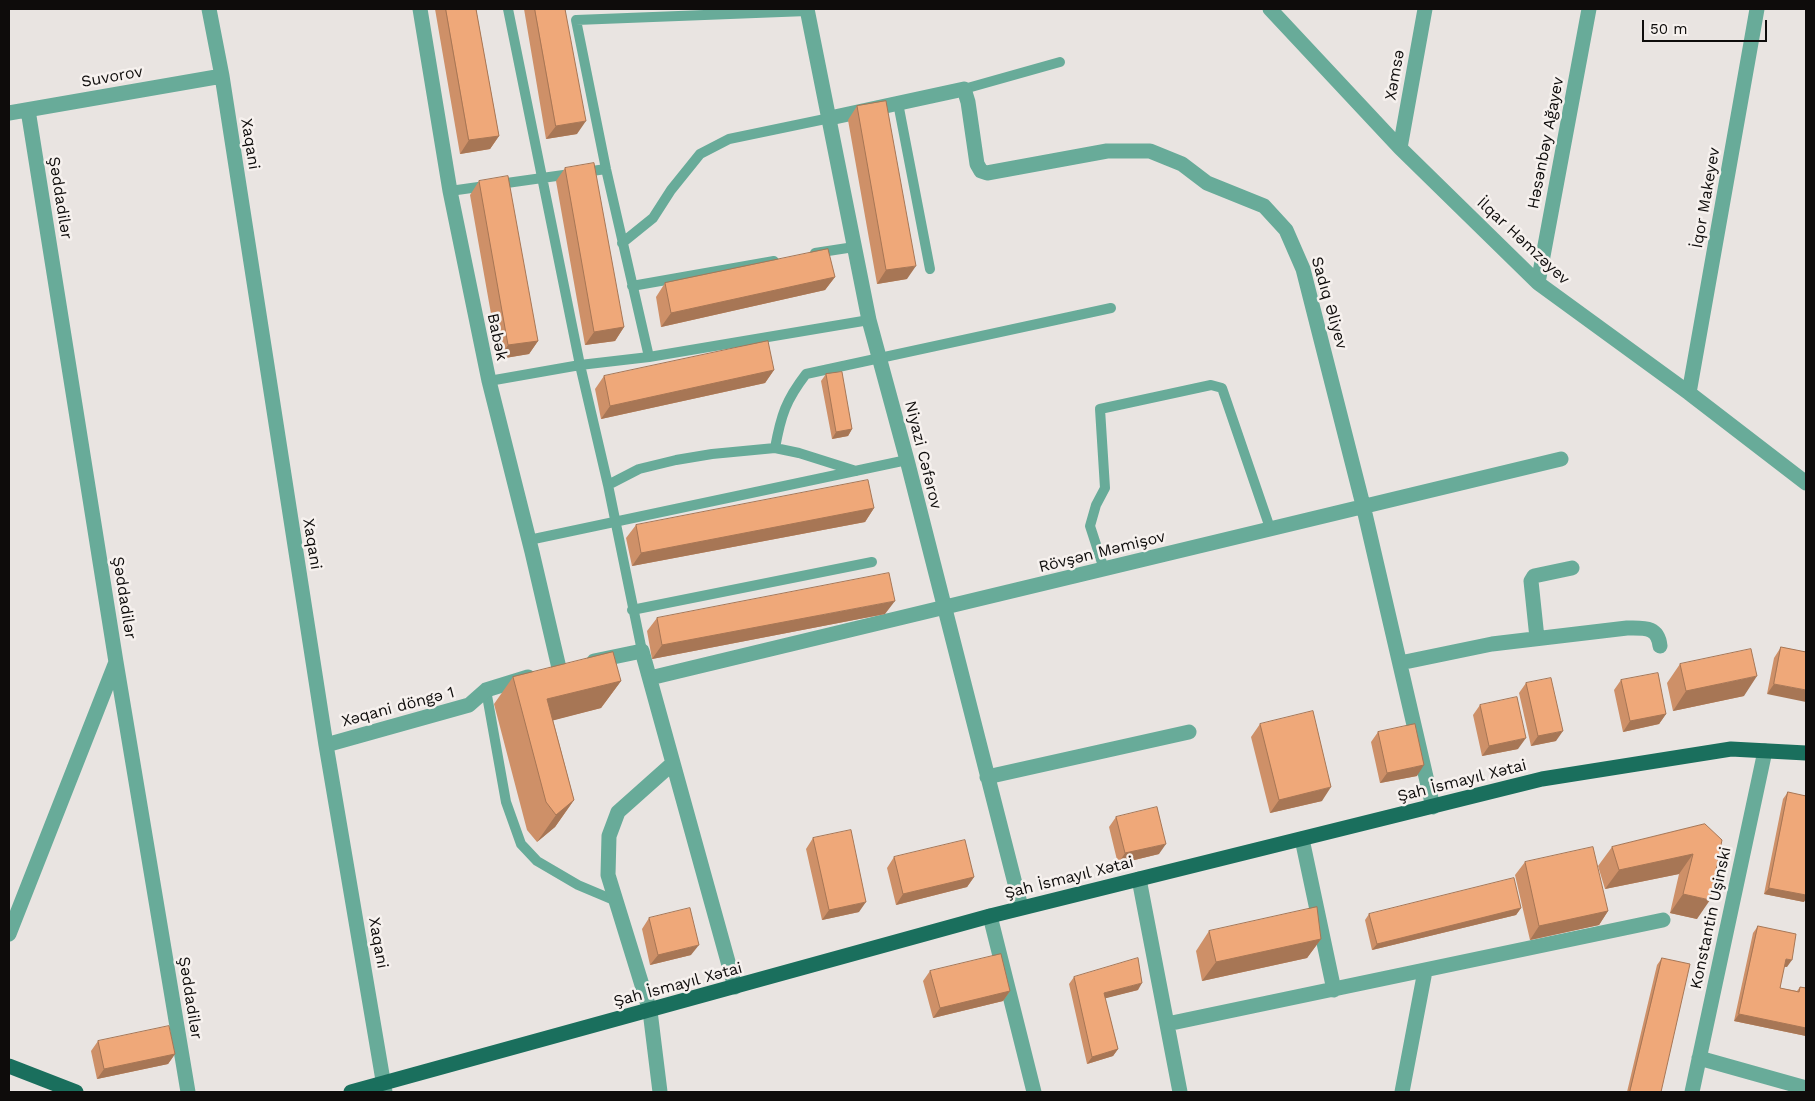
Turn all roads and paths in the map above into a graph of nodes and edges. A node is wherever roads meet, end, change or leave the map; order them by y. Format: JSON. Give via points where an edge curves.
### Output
{"nodes":[{"id":1,"x":209,"y":9,"type":"edge"},
{"id":2,"x":420,"y":9,"type":"edge"},
{"id":3,"x":508,"y":9,"type":"edge"},
{"id":4,"x":1270,"y":9,"type":"edge"},
{"id":5,"x":1425,"y":9,"type":"edge"},
{"id":6,"x":1589,"y":9,"type":"edge"},
{"id":7,"x":1757,"y":9,"type":"edge"},
{"id":8,"x":807,"y":10,"type":"edge"},
{"id":9,"x":1060,"y":62,"type":"dead end"},
{"id":10,"x":222,"y":76,"type":"junction"},
{"id":11,"x":964,"y":89,"type":"junction"},
{"id":12,"x":898,"y":103,"type":"junction"},
{"id":13,"x":28,"y":110,"type":"junction"},
{"id":14,"x":9,"y":113,"type":"edge"},
{"id":15,"x":830,"y":118,"type":"junction"},
{"id":16,"x":1400,"y":148,"type":"junction"},
{"id":17,"x":606,"y":169,"type":"junction"},
{"id":18,"x":542,"y":179,"type":"junction"},
{"id":19,"x":450,"y":191,"type":"junction"},
{"id":20,"x":622,"y":243,"type":"junction"},
{"id":21,"x":854,"y":247,"type":"junction"},
{"id":22,"x":806,"y":255,"type":"edge"},
{"id":23,"x":786,"y":258,"type":"edge"},
{"id":24,"x":930,"y":269,"type":"dead end"},
{"id":25,"x":1538,"y":283,"type":"junction"},
{"id":26,"x":632,"y":286,"type":"junction"},
{"id":27,"x":1111,"y":308,"type":"dead end"},
{"id":28,"x":870,"y":320,"type":"junction"},
{"id":29,"x":649,"y":357,"type":"junction"},
{"id":30,"x":880,"y":358,"type":"junction"},
{"id":31,"x":580,"y":365,"type":"junction"},
{"id":32,"x":489,"y":381,"type":"junction"},
{"id":33,"x":1689,"y":393,"type":"junction"},
{"id":34,"x":776,"y":448,"type":"junction"},
{"id":35,"x":1562,"y":459,"type":"dead end"},
{"id":36,"x":907,"y":460,"type":"junction"},
{"id":37,"x":856,"y":471,"type":"junction"},
{"id":38,"x":1806,"y":483,"type":"edge"},
{"id":39,"x":608,"y":485,"type":"junction"},
{"id":40,"x":1363,"y":505,"type":"junction"},
{"id":41,"x":615,"y":522,"type":"junction"},
{"id":42,"x":1270,"y":528,"type":"junction"},
{"id":43,"x":529,"y":540,"type":"junction"},
{"id":44,"x":872,"y":562,"type":"dead end"},
{"id":45,"x":1572,"y":568,"type":"dead end"},
{"id":46,"x":1104,"y":569,"type":"junction"},
{"id":47,"x":944,"y":608,"type":"junction"},
{"id":48,"x":632,"y":610,"type":"junction"},
{"id":49,"x":1537,"y":638,"type":"junction"},
{"id":50,"x":1660,"y":646,"type":"dead end"},
{"id":51,"x":642,"y":652,"type":"junction"},
{"id":52,"x":116,"y":662,"type":"junction"},
{"id":53,"x":1400,"y":663,"type":"junction"},
{"id":54,"x":559,"y":668,"type":"junction"},
{"id":55,"x":650,"y":678,"type":"junction"},
{"id":56,"x":486,"y":690,"type":"junction"},
{"id":57,"x":1189,"y":732,"type":"dead end"},
{"id":58,"x":326,"y":745,"type":"junction"},
{"id":59,"x":1765,"y":751,"type":"junction"},
{"id":60,"x":1806,"y":753,"type":"edge"},
{"id":61,"x":673,"y":763,"type":"junction"},
{"id":62,"x":987,"y":777,"type":"junction"},
{"id":63,"x":1433,"y":807,"type":"junction"},
{"id":64,"x":1302,"y":839,"type":"junction"},
{"id":65,"x":1139,"y":879,"type":"junction"},
{"id":66,"x":616,"y":902,"type":"junction"},
{"id":67,"x":1021,"y":908,"type":"junction"},
{"id":68,"x":990,"y":916,"type":"junction"},
{"id":69,"x":1664,"y":920,"type":"dead end"},
{"id":70,"x":9,"y":934,"type":"edge"},
{"id":71,"x":1425,"y":971,"type":"junction"},
{"id":72,"x":735,"y":987,"type":"junction"},
{"id":73,"x":1334,"y":990,"type":"junction"},
{"id":74,"x":650,"y":1011,"type":"junction"},
{"id":75,"x":1167,"y":1024,"type":"junction"},
{"id":76,"x":1699,"y":1058,"type":"junction"},
{"id":77,"x":9,"y":1066,"type":"edge"},
{"id":78,"x":385,"y":1088,"type":"edge"},
{"id":79,"x":1806,"y":1088,"type":"edge"},
{"id":80,"x":76,"y":1092,"type":"edge"},
{"id":81,"x":188,"y":1092,"type":"edge"},
{"id":82,"x":350,"y":1092,"type":"edge"},
{"id":83,"x":660,"y":1092,"type":"edge"},
{"id":84,"x":1034,"y":1092,"type":"edge"},
{"id":85,"x":1180,"y":1092,"type":"edge"},
{"id":86,"x":1402,"y":1092,"type":"edge"},
{"id":87,"x":1692,"y":1092,"type":"edge"}],
"edges":[{"from":1,"to":10,"type":"street","name":"Xaqani"},
{"from":2,"to":19,"type":"street","name":"Babək"},
{"from":3,"to":18,"type":"lane"},
{"from":4,"to":16,"type":"street","name":"İlqar Həmzəyev"},
{"from":5,"to":16,"type":"street","name":"Xəmsə"},
{"from":6,"to":25,"type":"street","name":"Həsənbəy Ağayev"},
{"from":7,"to":33,"type":"street","name":"İqor Makeyev"},
{"from":8,"to":15,"type":"street","name":"Niyazi Cəfərov"},
{"from":8,"to":17,"type":"lane","via":[[576,20]]},
{"from":9,"to":11,"type":"lane"},
{"from":10,"to":13,"type":"street","name":"Suvorov"},
{"from":10,"to":58,"type":"street","name":"Xaqani"},
{"from":11,"to":12,"type":"street"},
{"from":11,"to":40,"type":"street","name":"Sadıq Əliyev","via":[[977,164],[987,174],[1107,151],[1150,151],[1182,164],[1207,183],[1264,206],[1286,230],[1304,269]]},
{"from":12,"to":15,"type":"street"},
{"from":12,"to":24,"type":"lane"},
{"from":13,"to":14,"type":"street","name":"Suvorov"},
{"from":13,"to":52,"type":"street","name":"Şəddadilər"},
{"from":15,"to":20,"type":"lane","via":[[728,139],[700,154],[653,218]]},
{"from":15,"to":21,"type":"street","name":"Niyazi Cəfərov"},
{"from":16,"to":25,"type":"street","name":"İlqar Həmzəyev"},
{"from":17,"to":18,"type":"lane"},
{"from":17,"to":20,"type":"lane"},
{"from":18,"to":19,"type":"lane"},
{"from":18,"to":31,"type":"lane"},
{"from":19,"to":32,"type":"street","name":"Babək"},
{"from":20,"to":26,"type":"lane"},
{"from":21,"to":22,"type":"lane"},
{"from":21,"to":28,"type":"street","name":"Niyazi Cəfərov"},
{"from":23,"to":26,"type":"lane"},
{"from":25,"to":33,"type":"street","name":"İlqar Həmzəyev"},
{"from":26,"to":29,"type":"lane"},
{"from":27,"to":30,"type":"lane"},
{"from":28,"to":29,"type":"lane"},
{"from":28,"to":30,"type":"street","name":"Niyazi Cəfərov"},
{"from":29,"to":31,"type":"lane"},
{"from":30,"to":34,"type":"lane","via":[[806,374],[792,393],[780,421]]},
{"from":30,"to":36,"type":"street","name":"Niyazi Cəfərov"},
{"from":31,"to":32,"type":"lane"},
{"from":31,"to":39,"type":"lane"},
{"from":32,"to":43,"type":"street","name":"Babək"},
{"from":33,"to":38,"type":"street","name":"İlqar Həmzəyev"},
{"from":34,"to":37,"type":"lane"},
{"from":34,"to":39,"type":"lane","via":[[676,460],[639,469]]},
{"from":35,"to":40,"type":"street","name":"Rövşən Məmişov"},
{"from":36,"to":37,"type":"lane"},
{"from":36,"to":47,"type":"street","name":"Niyazi Cəfərov"},
{"from":37,"to":41,"type":"lane"},
{"from":39,"to":41,"type":"lane"},
{"from":40,"to":42,"type":"street","name":"Rövşən Məmişov"},
{"from":40,"to":53,"type":"street","name":"Sadıq Əliyev"},
{"from":41,"to":43,"type":"lane"},
{"from":41,"to":48,"type":"lane"},
{"from":42,"to":46,"type":"street","name":"Rövşən Məmişov"},
{"from":42,"to":46,"type":"lane","via":[[1222,388],[1211,385],[1100,410],[1105,488],[1090,526]]},
{"from":43,"to":54,"type":"street","name":"Babək"},
{"from":44,"to":48,"type":"lane"},
{"from":45,"to":49,"type":"street","via":[[1534,576],[1531,581]]},
{"from":46,"to":47,"type":"street","name":"Rövşən Məmişov"},
{"from":47,"to":55,"type":"street","name":"Rövşən Məmişov"},
{"from":47,"to":62,"type":"street","name":"Niyazi Cəfərov"},
{"from":48,"to":51,"type":"lane"},
{"from":49,"to":50,"type":"street","via":[[1647,628],[1660,638]]},
{"from":49,"to":53,"type":"street"},
{"from":51,"to":54,"type":"street","name":"Xəqani döngə 1"},
{"from":51,"to":55,"type":"street"},
{"from":52,"to":70,"type":"street"},
{"from":52,"to":81,"type":"street","name":"Şəddadilər"},
{"from":53,"to":63,"type":"street","name":"Sadıq Əliyev"},
{"from":54,"to":56,"type":"street","name":"Xəqani döngə 1"},
{"from":55,"to":61,"type":"street"},
{"from":56,"to":58,"type":"street","name":"Xəqani döngə 1","via":[[469,706]]},
{"from":56,"to":66,"type":"lane","via":[[506,802],[521,844],[537,861]]},
{"from":57,"to":62,"type":"street"},
{"from":58,"to":78,"type":"street","name":"Xaqani"},
{"from":59,"to":60,"type":"main road","name":"Şah İsmayıl Xətai"},
{"from":59,"to":63,"type":"main road","name":"Şah İsmayıl Xətai","via":[[1731,749],[1542,779]]},
{"from":59,"to":76,"type":"street","name":"Konstantin Uşinski"},
{"from":61,"to":66,"type":"street","via":[[618,812],[609,836],[608,875]]},
{"from":61,"to":72,"type":"street"},
{"from":62,"to":67,"type":"street","name":"Niyazi Cəfərov"},
{"from":63,"to":64,"type":"main road","name":"Şah İsmayıl Xətai"},
{"from":64,"to":65,"type":"main road","name":"Şah İsmayıl Xətai"},
{"from":64,"to":73,"type":"street"},
{"from":65,"to":67,"type":"main road","name":"Şah İsmayıl Xətai"},
{"from":65,"to":75,"type":"street"},
{"from":66,"to":74,"type":"street"},
{"from":67,"to":68,"type":"main road","name":"Şah İsmayıl Xətai"},
{"from":68,"to":72,"type":"main road","name":"Şah İsmayıl Xətai"},
{"from":68,"to":84,"type":"street"},
{"from":69,"to":71,"type":"street"},
{"from":71,"to":73,"type":"street"},
{"from":71,"to":86,"type":"street"},
{"from":72,"to":74,"type":"main road","name":"Şah İsmayıl Xətai"},
{"from":73,"to":75,"type":"street"},
{"from":74,"to":78,"type":"main road","name":"Şah İsmayıl Xətai"},
{"from":74,"to":83,"type":"street"},
{"from":75,"to":85,"type":"street"},
{"from":76,"to":79,"type":"street"},
{"from":76,"to":87,"type":"street","name":"Konstantin Uşinski"},
{"from":77,"to":80,"type":"main road"},
{"from":78,"to":82,"type":"main road","name":"Şah İsmayıl Xətai"}]}
